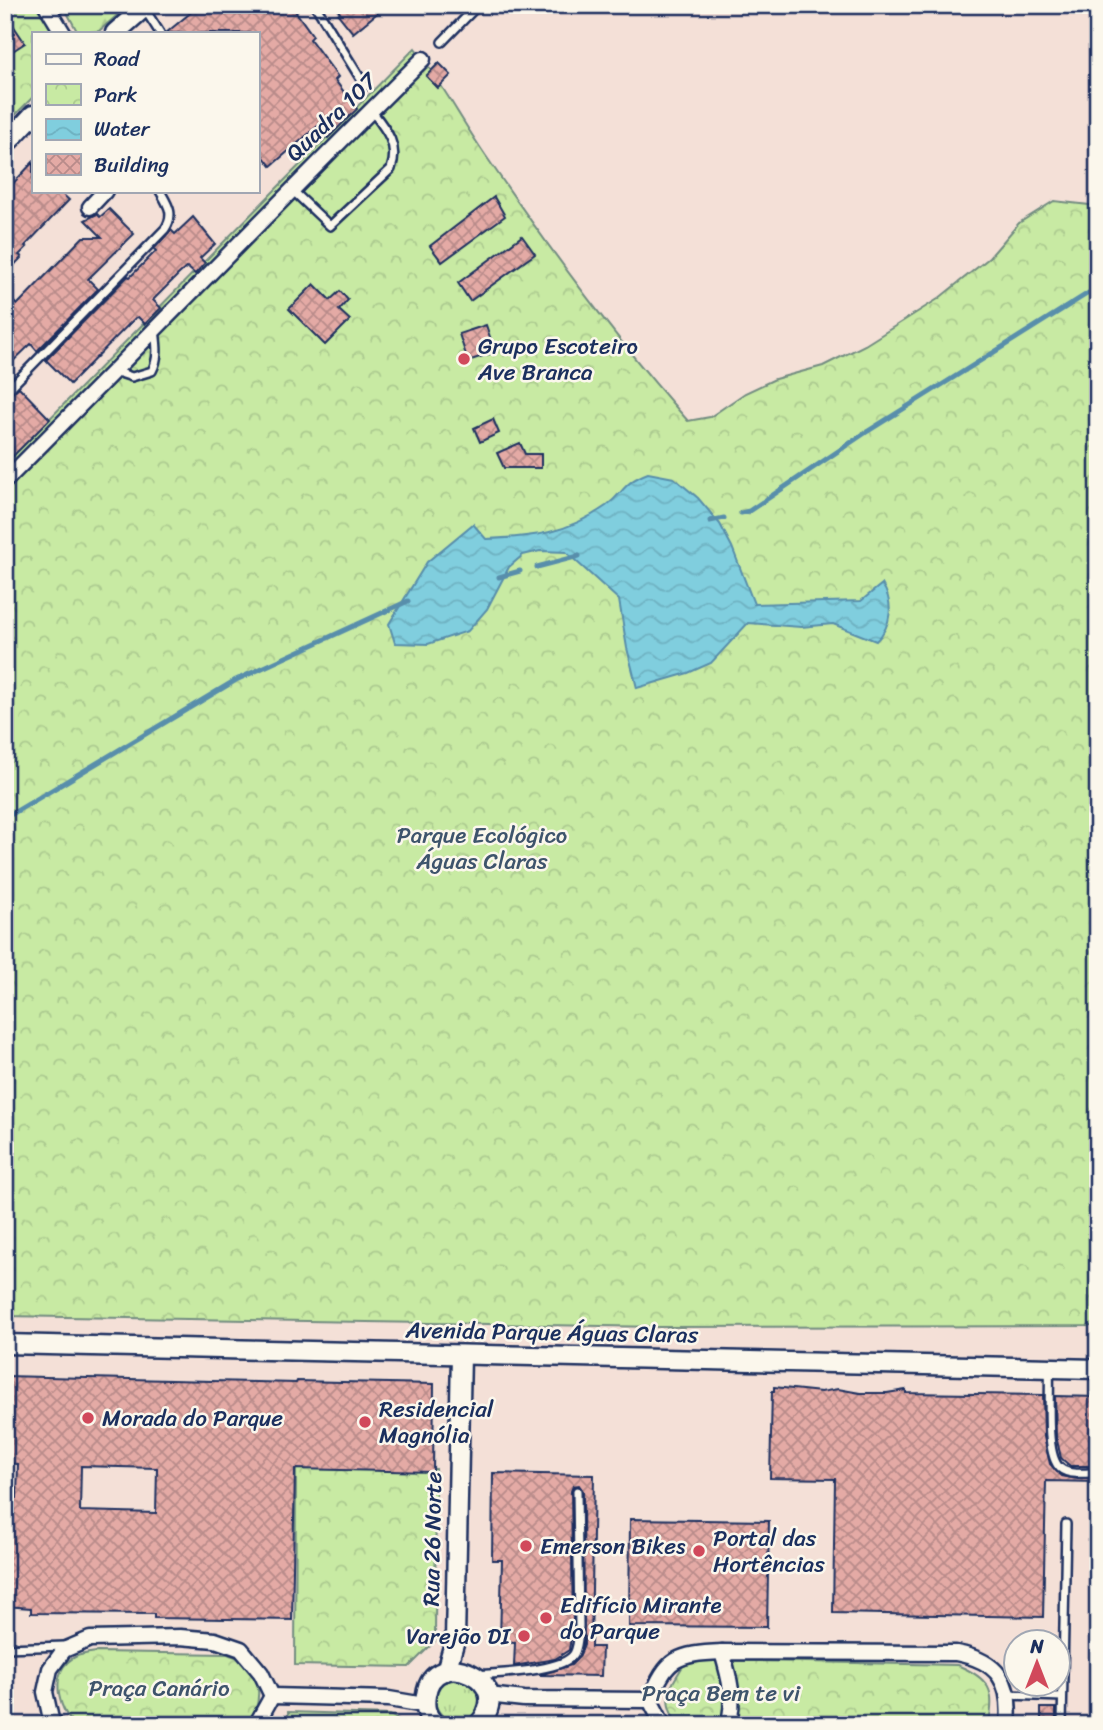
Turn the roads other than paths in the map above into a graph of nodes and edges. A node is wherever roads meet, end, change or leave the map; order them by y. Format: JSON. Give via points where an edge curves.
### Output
{"nodes":[{"id":1,"x":46,"y":5,"type":"edge"},
{"id":2,"x":315,"y":5,"type":"edge"},
{"id":3,"x":478,"y":5,"type":"edge"},
{"id":4,"x":145,"y":6,"type":"edge"},
{"id":5,"x":62,"y":32,"type":"edge"},
{"id":6,"x":117,"y":32,"type":"edge"},
{"id":7,"x":159,"y":32,"type":"edge"},
{"id":8,"x":442,"y":42,"type":"dead end"},
{"id":9,"x":423,"y":59,"type":"dead end"},
{"id":10,"x":365,"y":86,"type":"dead end"},
{"id":11,"x":371,"y":110,"type":"junction"},
{"id":12,"x":32,"y":116,"type":"edge"},
{"id":13,"x":5,"y":145,"type":"edge"},
{"id":14,"x":291,"y":188,"type":"junction"},
{"id":15,"x":104,"y":192,"type":"edge"},
{"id":16,"x":161,"y":192,"type":"edge"},
{"id":17,"x":90,"y":207,"type":"dead end"},
{"id":18,"x":155,"y":330,"type":"junction"},
{"id":19,"x":114,"y":371,"type":"junction"},
{"id":20,"x":5,"y":393,"type":"edge"},
{"id":21,"x":5,"y":481,"type":"edge"},
{"id":22,"x":5,"y":1344,"type":"edge"},
{"id":23,"x":461,"y":1355,"type":"junction"},
{"id":24,"x":1049,"y":1368,"type":"junction"},
{"id":25,"x":1098,"y":1369,"type":"edge"},
{"id":26,"x":1098,"y":1472,"type":"edge"},
{"id":27,"x":577,"y":1490,"type":"dead end"},
{"id":28,"x":1066,"y":1524,"type":"dead end"},
{"id":29,"x":1064,"y":1628,"type":"edge"},
{"id":30,"x":455,"y":1640,"type":"junction"},
{"id":31,"x":72,"y":1646,"type":"junction"},
{"id":32,"x":5,"y":1648,"type":"edge"},
{"id":33,"x":722,"y":1652,"type":"junction"},
{"id":34,"x":446,"y":1671,"type":"junction"},
{"id":35,"x":471,"y":1673,"type":"junction"},
{"id":36,"x":1002,"y":1679,"type":"edge"},
{"id":37,"x":272,"y":1696,"type":"junction"},
{"id":38,"x":426,"y":1697,"type":"junction"},
{"id":39,"x":1009,"y":1698,"type":"edge"},
{"id":40,"x":1062,"y":1698,"type":"edge"},
{"id":41,"x":650,"y":1700,"type":"junction"},
{"id":42,"x":489,"y":1701,"type":"junction"},
{"id":43,"x":1008,"y":1724,"type":"edge"},
{"id":44,"x":56,"y":1725,"type":"edge"},
{"id":45,"x":256,"y":1725,"type":"edge"},
{"id":46,"x":435,"y":1725,"type":"edge"},
{"id":47,"x":478,"y":1725,"type":"edge"},
{"id":48,"x":663,"y":1725,"type":"edge"},
{"id":49,"x":728,"y":1725,"type":"edge"},
{"id":50,"x":1054,"y":1725,"type":"edge"},
{"id":51,"x":1062,"y":1725,"type":"edge"}],
"edges":[{"from":1,"to":5,"type":"street"},
{"from":2,"to":10,"type":"lane"},
{"from":3,"to":8,"type":"lane"},
{"from":4,"to":6,"type":"street"},
{"from":4,"to":7,"type":"lane"},
{"from":9,"to":11,"type":"street","name":"Quadra 107"},
{"from":11,"to":14,"type":"street","name":"Quadra 107"},
{"from":11,"to":14,"type":"lane","via":[[391,136],[391,169],[330,226]]},
{"from":12,"to":13,"type":"street"},
{"from":14,"to":18,"type":"street","name":"Quadra 107"},
{"from":15,"to":17,"type":"street"},
{"from":16,"to":20,"type":"lane","via":[[171,211],[165,229]]},
{"from":18,"to":19,"type":"street","name":"Quadra 107"},
{"from":18,"to":19,"type":"lane","via":[[158,351],[152,371],[132,377]]},
{"from":19,"to":21,"type":"street","name":"Quadra 107"},
{"from":22,"to":23,"type":"street","name":"Avenida Parque Águas Claras"},
{"from":23,"to":24,"type":"street","name":"Avenida Parque Águas Claras"},
{"from":23,"to":30,"type":"street","name":"Rua 26 Norte"},
{"from":24,"to":25,"type":"street","name":"Avenida Parque Águas Claras"},
{"from":24,"to":26,"type":"lane","via":[[1055,1461],[1067,1472]]},
{"from":27,"to":35,"type":"lane","via":[[579,1626],[574,1654],[551,1667]]},
{"from":28,"to":29,"type":"lane"},
{"from":30,"to":34,"type":"street","name":"Rua 26 Norte"},
{"from":30,"to":35,"type":"street","name":"Rua 26 Norte"},
{"from":31,"to":32,"type":"lane"},
{"from":31,"to":37,"type":"street","via":[[90,1639],[215,1640],[241,1649]]},
{"from":31,"to":44,"type":"street","via":[[50,1669],[45,1692]]},
{"from":33,"to":36,"type":"street","via":[[956,1653],[977,1657]]},
{"from":33,"to":41,"type":"street","via":[[677,1658],[658,1679]]},
{"from":33,"to":49,"type":"street","via":[[732,1691]]},
{"from":34,"to":35,"type":"street"},
{"from":34,"to":38,"type":"street","via":[[438,1675]]},
{"from":35,"to":42,"type":"street","name":"Rua 26 Norte","via":[[484,1684]]},
{"from":37,"to":38,"type":"street"},
{"from":37,"to":45,"type":"street"},
{"from":38,"to":46,"type":"street","via":[[426,1713]]},
{"from":39,"to":43,"type":"street"},
{"from":40,"to":51,"type":"lane"},
{"from":41,"to":42,"type":"street"},
{"from":41,"to":48,"type":"street"},
{"from":42,"to":47,"type":"street"},
{"from":43,"to":50,"type":"lane"}]}
